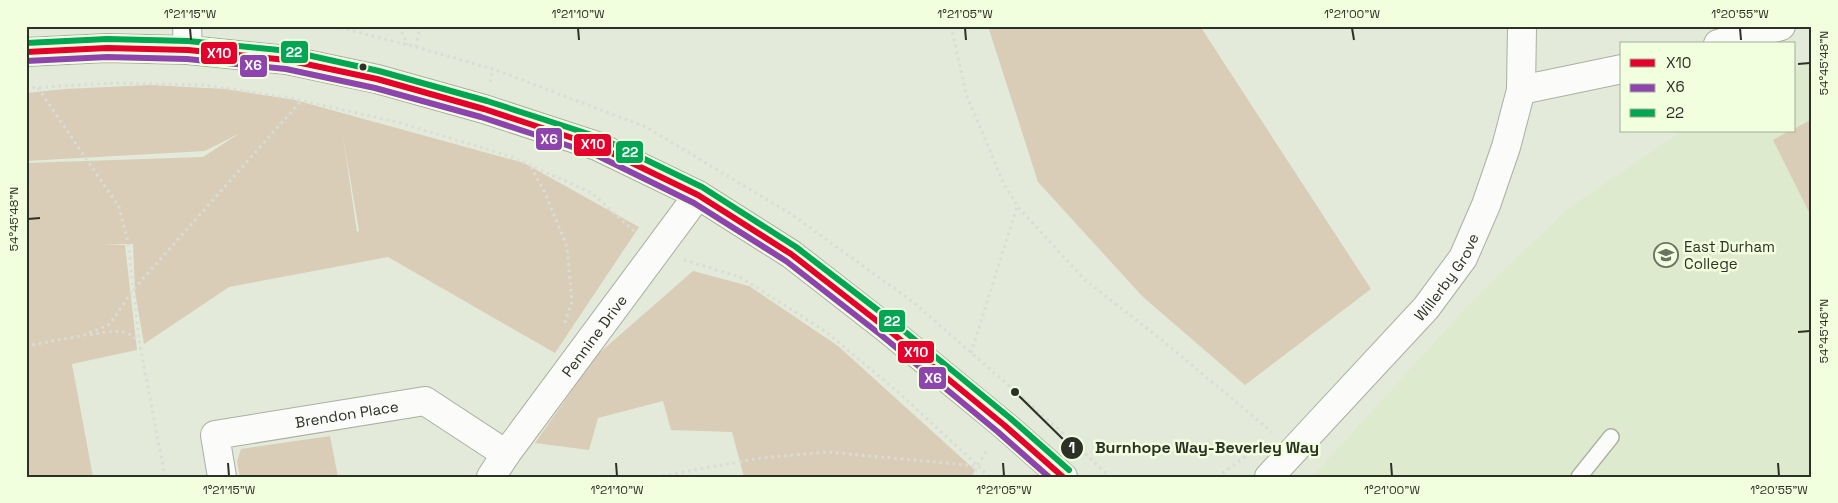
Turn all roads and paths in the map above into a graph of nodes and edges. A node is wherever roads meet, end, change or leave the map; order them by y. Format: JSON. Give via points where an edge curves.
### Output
{"nodes":[{"id":1,"x":334,"y":26,"type":"edge"},
{"id":2,"x":399,"y":26,"type":"edge"},
{"id":3,"x":420,"y":26,"type":"edge"},
{"id":4,"x":951,"y":26,"type":"edge"},
{"id":5,"x":1522,"y":26,"type":"edge"},
{"id":6,"x":1781,"y":26,"type":"edge"},
{"id":7,"x":188,"y":38,"type":"edge"},
{"id":8,"x":1725,"y":42,"type":"edge"},
{"id":9,"x":408,"y":45,"type":"junction"},
{"id":10,"x":416,"y":47,"type":"junction"},
{"id":11,"x":26,"y":52,"type":"edge"},
{"id":12,"x":493,"y":69,"type":"dead end"},
{"id":13,"x":1620,"y":69,"type":"edge"},
{"id":14,"x":26,"y":88,"type":"edge"},
{"id":15,"x":37,"y":88,"type":"junction"},
{"id":16,"x":1521,"y":90,"type":"junction"},
{"id":17,"x":301,"y":101,"type":"junction"},
{"id":18,"x":531,"y":167,"type":"junction"},
{"id":19,"x":698,"y":195,"type":"junction"},
{"id":20,"x":1018,"y":207,"type":"junction"},
{"id":21,"x":656,"y":252,"type":"junction"},
{"id":22,"x":133,"y":290,"type":"junction"},
{"id":23,"x":561,"y":335,"type":"dead end"},
{"id":24,"x":85,"y":336,"type":"junction"},
{"id":25,"x":139,"y":340,"type":"junction"},
{"id":26,"x":26,"y":346,"type":"edge"},
{"id":27,"x":972,"y":353,"type":"dead end"},
{"id":28,"x":1280,"y":426,"type":"dead end"},
{"id":29,"x":1612,"y":437,"type":"dead end"},
{"id":30,"x":1251,"y":452,"type":"dead end"},
{"id":31,"x":506,"y":454,"type":"junction"},
{"id":32,"x":977,"y":466,"type":"junction"},
{"id":33,"x":165,"y":477,"type":"edge"},
{"id":34,"x":222,"y":477,"type":"edge"},
{"id":35,"x":491,"y":477,"type":"edge"},
{"id":36,"x":656,"y":477,"type":"edge"},
{"id":37,"x":990,"y":477,"type":"edge"},
{"id":38,"x":1063,"y":477,"type":"edge"},
{"id":39,"x":1217,"y":477,"type":"edge"},
{"id":40,"x":1269,"y":477,"type":"edge"},
{"id":41,"x":1579,"y":477,"type":"edge"}],
"edges":[{"from":1,"to":9,"type":"path"},
{"from":2,"to":9,"type":"path"},
{"from":3,"to":10,"type":"path"},
{"from":4,"to":20,"type":"path","via":[[966,94],[1004,184]]},
{"from":5,"to":16,"type":"street","name":"Willerby Grove"},
{"from":6,"to":8,"type":"street"},
{"from":7,"to":11,"type":"street","via":[[107,48]]},
{"from":7,"to":19,"type":"street","via":[[377,79],[484,108],[597,146]]},
{"from":9,"to":10,"type":"path"},
{"from":10,"to":12,"type":"path"},
{"from":13,"to":16,"type":"street"},
{"from":14,"to":15,"type":"path"},
{"from":15,"to":17,"type":"path","via":[[116,83],[204,85]]},
{"from":15,"to":22,"type":"path","via":[[119,206],[128,242]]},
{"from":16,"to":40,"type":"street","name":"Willerby Grove","via":[[1486,205],[1463,258],[1426,308]]},
{"from":17,"to":18,"type":"path","via":[[397,122],[509,156]]},
{"from":17,"to":22,"type":"path"},
{"from":18,"to":21,"type":"path","via":[[592,193]]},
{"from":18,"to":23,"type":"path","via":[[567,248],[572,301]]},
{"from":19,"to":21,"type":"street","name":"Pennine Drive"},
{"from":19,"to":38,"type":"street","via":[[807,266],[894,334]]},
{"from":20,"to":27,"type":"path"},
{"from":20,"to":28,"type":"path","via":[[1084,279],[1273,433]]},
{"from":21,"to":31,"type":"street","name":"Pennine Drive"},
{"from":21,"to":32,"type":"path","via":[[740,277],[825,330]]},
{"from":22,"to":24,"type":"path","via":[[110,324]]},
{"from":22,"to":25,"type":"path"},
{"from":24,"to":25,"type":"path","via":[[114,330],[131,333]]},
{"from":24,"to":26,"type":"path"},
{"from":25,"to":33,"type":"path"},
{"from":29,"to":41,"type":"lane"},
{"from":30,"to":39,"type":"path"},
{"from":31,"to":34,"type":"street","name":"Brendon Place","via":[[425,401],[215,434]]},
{"from":31,"to":35,"type":"street","name":"Pennine Drive"},
{"from":32,"to":36,"type":"path","via":[[828,452],[760,458]]},
{"from":32,"to":37,"type":"path"}]}
